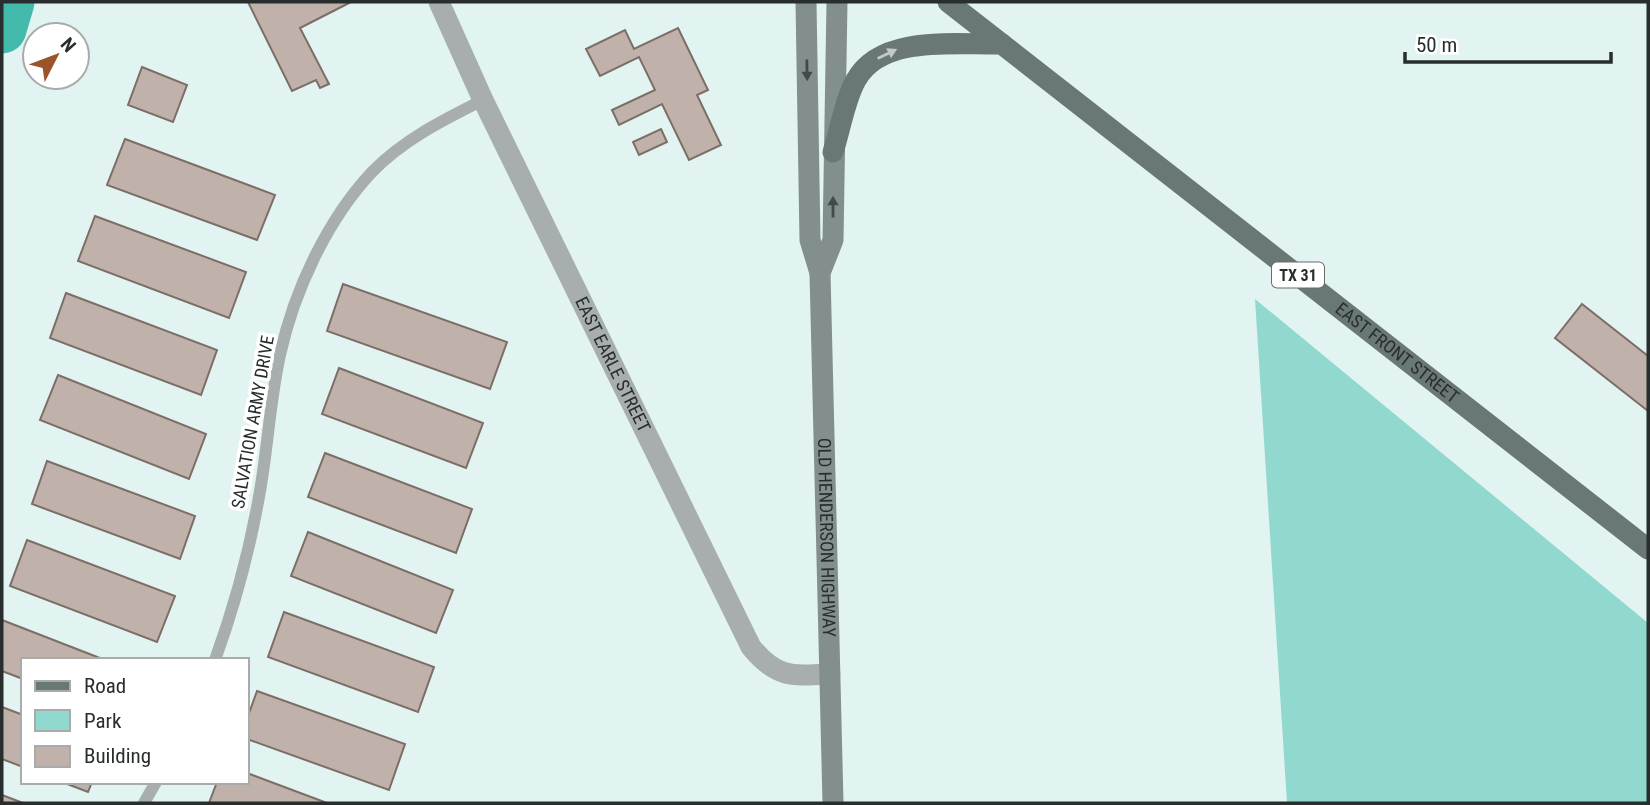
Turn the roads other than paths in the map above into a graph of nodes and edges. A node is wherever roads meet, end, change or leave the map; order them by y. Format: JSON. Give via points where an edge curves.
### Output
{"nodes":[{"id":1,"x":439,"y":2,"type":"edge"},
{"id":2,"x":806,"y":2,"type":"edge"},
{"id":3,"x":837,"y":2,"type":"edge"},
{"id":4,"x":947,"y":2,"type":"edge"},
{"id":5,"x":1002,"y":44,"type":"junction"},
{"id":6,"x":483,"y":100,"type":"junction"},
{"id":7,"x":833,"y":152,"type":"junction"},
{"id":8,"x":820,"y":273,"type":"junction"},
{"id":9,"x":1648,"y":549,"type":"edge"},
{"id":10,"x":216,"y":658,"type":"edge"},
{"id":11,"x":830,"y":674,"type":"junction"},
{"id":12,"x":155,"y":784,"type":"edge"},
{"id":13,"x":145,"y":803,"type":"edge"},
{"id":14,"x":833,"y":803,"type":"edge"}],
"edges":[{"from":1,"to":6,"type":"street","name":"EAST EARLE STREET"},
{"from":2,"to":8,"type":"main road","name":"OLD HENDERSON HIGHWAY","one_way":true,"via":[[810,240]]},
{"from":3,"to":7,"type":"main road","name":"OLD HENDERSON HIGHWAY"},
{"from":4,"to":5,"type":"main road","name":"EAST FRONT STREET","number":"TX 31"},
{"from":7,"to":5,"type":"main road","one_way":true,"via":[[855,81],[879,57],[914,46]]},
{"from":5,"to":9,"type":"main road","name":"EAST FRONT STREET","number":"TX 31"},
{"from":6,"to":10,"type":"lane","name":"SALVATION ARMY DRIVE","via":[[446,118],[373,171],[321,245],[280,354],[254,524]]},
{"from":6,"to":11,"type":"street","name":"EAST EARLE STREET","via":[[751,647],[773,670],[784,674]]},
{"from":8,"to":7,"type":"main road","name":"OLD HENDERSON HIGHWAY","one_way":true,"via":[[833,240]]},
{"from":8,"to":11,"type":"main road","name":"OLD HENDERSON HIGHWAY"},
{"from":11,"to":14,"type":"main road","name":"OLD HENDERSON HIGHWAY"},
{"from":12,"to":13,"type":"lane"}]}
